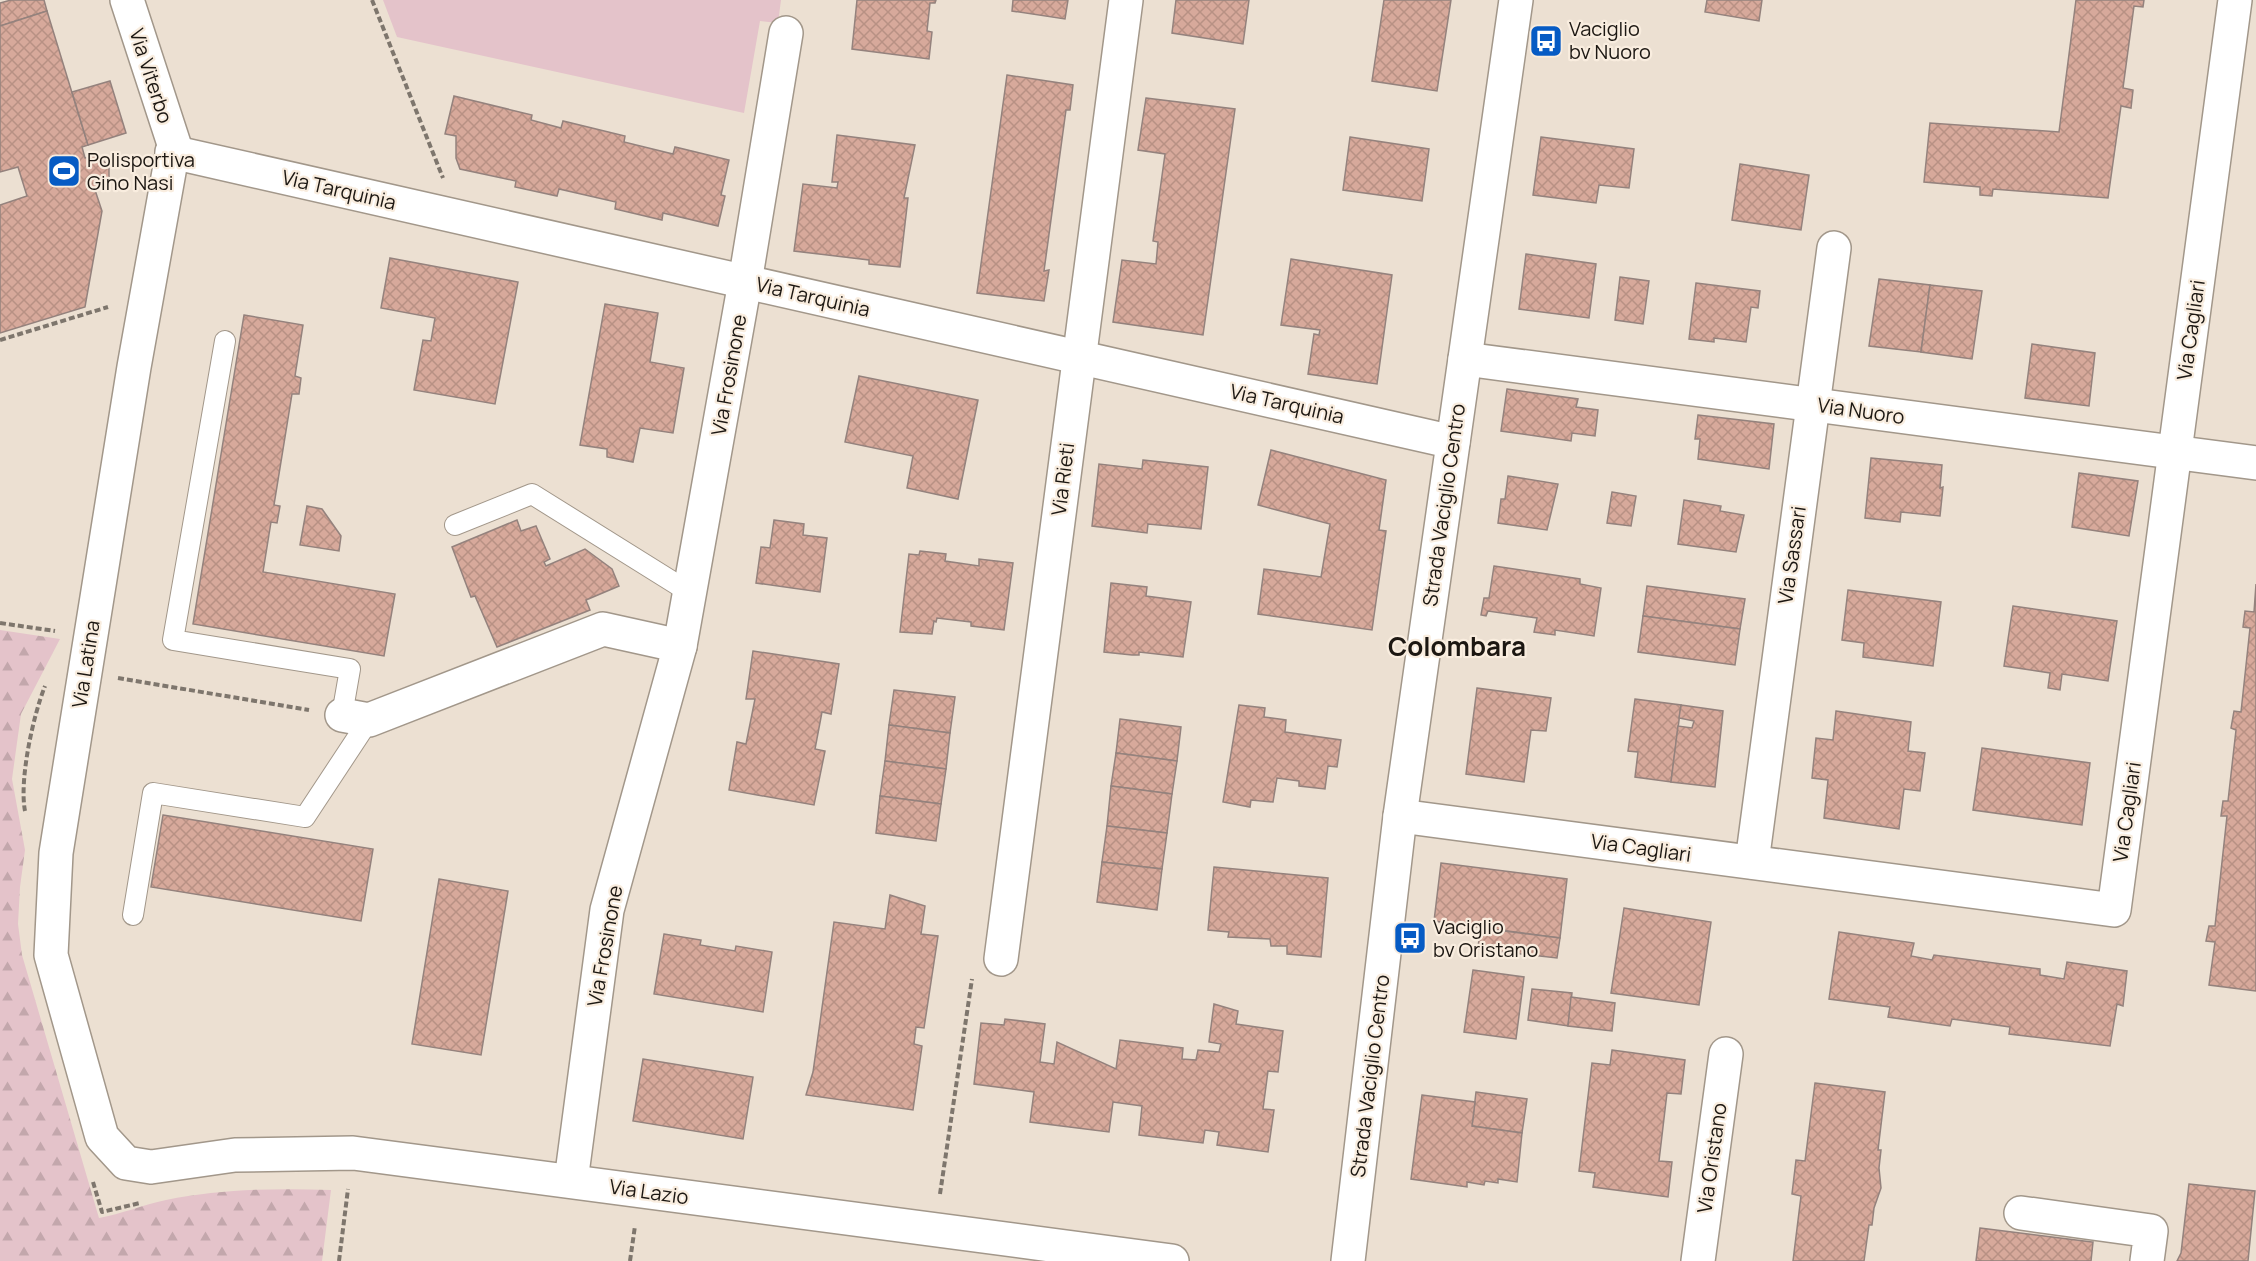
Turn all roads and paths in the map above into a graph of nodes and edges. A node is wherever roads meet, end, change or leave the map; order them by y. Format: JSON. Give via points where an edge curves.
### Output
{"nodes":[{"id":1,"x":127,"y":0,"type":"edge"},
{"id":2,"x":372,"y":0,"type":"edge"},
{"id":3,"x":1126,"y":0,"type":"edge"},
{"id":4,"x":1516,"y":0,"type":"edge"},
{"id":5,"x":2235,"y":0,"type":"edge"},
{"id":6,"x":786,"y":33,"type":"dead end"},
{"id":7,"x":172,"y":153,"type":"junction"},
{"id":8,"x":459,"y":217,"type":"junction"},
{"id":9,"x":1833,"y":248,"type":"dead end"},
{"id":10,"x":746,"y":282,"type":"junction"},
{"id":11,"x":110,"y":306,"type":"dead end"},
{"id":12,"x":0,"y":340,"type":"edge"},
{"id":13,"x":225,"y":340,"type":"dead end"},
{"id":14,"x":1079,"y":357,"type":"junction"},
{"id":15,"x":1465,"y":359,"type":"junction"},
{"id":16,"x":1812,"y":405,"type":"junction"},
{"id":17,"x":1453,"y":442,"type":"junction"},
{"id":18,"x":2175,"y":453,"type":"junction"},
{"id":19,"x":2256,"y":463,"type":"edge"},
{"id":20,"x":455,"y":525,"type":"dead end"},
{"id":21,"x":689,"y":592,"type":"junction"},
{"id":22,"x":0,"y":623,"type":"edge"},
{"id":23,"x":56,"y":631,"type":"dead end"},
{"id":24,"x":680,"y":646,"type":"junction"},
{"id":25,"x":48,"y":678,"type":"dead end"},
{"id":26,"x":114,"y":678,"type":"dead end"},
{"id":27,"x":356,"y":718,"type":"junction"},
{"id":28,"x":26,"y":814,"type":"dead end"},
{"id":29,"x":1400,"y":816,"type":"junction"},
{"id":30,"x":1752,"y":862,"type":"junction"},
{"id":31,"x":133,"y":915,"type":"dead end"},
{"id":32,"x":1001,"y":959,"type":"joint"},
{"id":33,"x":1726,"y":1054,"type":"dead end"},
{"id":34,"x":126,"y":1163,"type":"joint"},
{"id":35,"x":92,"y":1179,"type":"dead end"},
{"id":36,"x":571,"y":1181,"type":"junction"},
{"id":37,"x":338,"y":1187,"type":"dead end"},
{"id":38,"x":939,"y":1198,"type":"dead end"},
{"id":39,"x":144,"y":1202,"type":"dead end"},
{"id":40,"x":2021,"y":1214,"type":"dead end"},
{"id":41,"x":635,"y":1220,"type":"dead end"},
{"id":42,"x":339,"y":1261,"type":"edge"},
{"id":43,"x":630,"y":1261,"type":"edge"},
{"id":44,"x":1172,"y":1261,"type":"edge"},
{"id":45,"x":1348,"y":1261,"type":"edge"},
{"id":46,"x":1698,"y":1261,"type":"edge"},
{"id":47,"x":2147,"y":1261,"type":"edge"}],
"edges":[{"from":1,"to":7,"type":"street","name":"Via Viterbo","via":[[174,144]]},
{"from":2,"to":8,"type":"path"},
{"from":3,"to":14,"type":"street","name":"Via Rieti"},
{"from":4,"to":15,"type":"street","name":"Strada Vaciglio Centro"},
{"from":5,"to":18,"type":"street","name":"Via Cagliari"},
{"from":6,"to":10,"type":"street","name":"Via Frosinone"},
{"from":7,"to":8,"type":"street","name":"Via Tarquinia"},
{"from":7,"to":34,"type":"street","name":"Via Latina","via":[[56,853],[51,955],[102,1137]]},
{"from":8,"to":10,"type":"street","name":"Via Tarquinia"},
{"from":9,"to":16,"type":"street","name":"Via Sassari"},
{"from":10,"to":14,"type":"street","name":"Via Tarquinia"},
{"from":10,"to":21,"type":"street","name":"Via Frosinone"},
{"from":11,"to":12,"type":"path"},
{"from":13,"to":27,"type":"lane","via":[[173,640],[350,669]]},
{"from":14,"to":17,"type":"street","name":"Via Tarquinia"},
{"from":14,"to":32,"type":"street","name":"Via Rieti"},
{"from":15,"to":16,"type":"street","name":"Via Nuoro"},
{"from":15,"to":17,"type":"street","name":"Strada Vaciglio Centro"},
{"from":16,"to":18,"type":"street","name":"Via Nuoro"},
{"from":16,"to":30,"type":"street","name":"Via Sassari"},
{"from":17,"to":29,"type":"street","name":"Strada Vaciglio Centro"},
{"from":18,"to":19,"type":"street","name":"Via Nuoro"},
{"from":18,"to":30,"type":"street","name":"Via Cagliari","via":[[2114,910]]},
{"from":20,"to":21,"type":"lane","via":[[532,494]]},
{"from":21,"to":24,"type":"street","name":"Via Frosinone"},
{"from":22,"to":23,"type":"path"},
{"from":24,"to":27,"type":"street","via":[[603,629]]},
{"from":24,"to":36,"type":"street","name":"Via Frosinone","via":[[608,910]]},
{"from":25,"to":28,"type":"path","via":[[34,720],[22,795]]},
{"from":26,"to":27,"type":"path"},
{"from":27,"to":31,"type":"lane","via":[[305,818],[153,793]]},
{"from":29,"to":30,"type":"street","name":"Via Cagliari"},
{"from":29,"to":45,"type":"street","name":"Strada Vaciglio Centro"},
{"from":32,"to":38,"type":"path","via":[[974,968]]},
{"from":33,"to":46,"type":"street","name":"Via Oristano"},
{"from":34,"to":36,"type":"street","name":"Via Lazio","via":[[151,1167],[235,1155],[353,1153]]},
{"from":35,"to":39,"type":"path","via":[[102,1212]]},
{"from":36,"to":44,"type":"street","name":"Via Lazio"},
{"from":37,"to":42,"type":"path","via":[[349,1188]]},
{"from":40,"to":47,"type":"street","via":[[2151,1231]]},
{"from":41,"to":43,"type":"path"}]}
